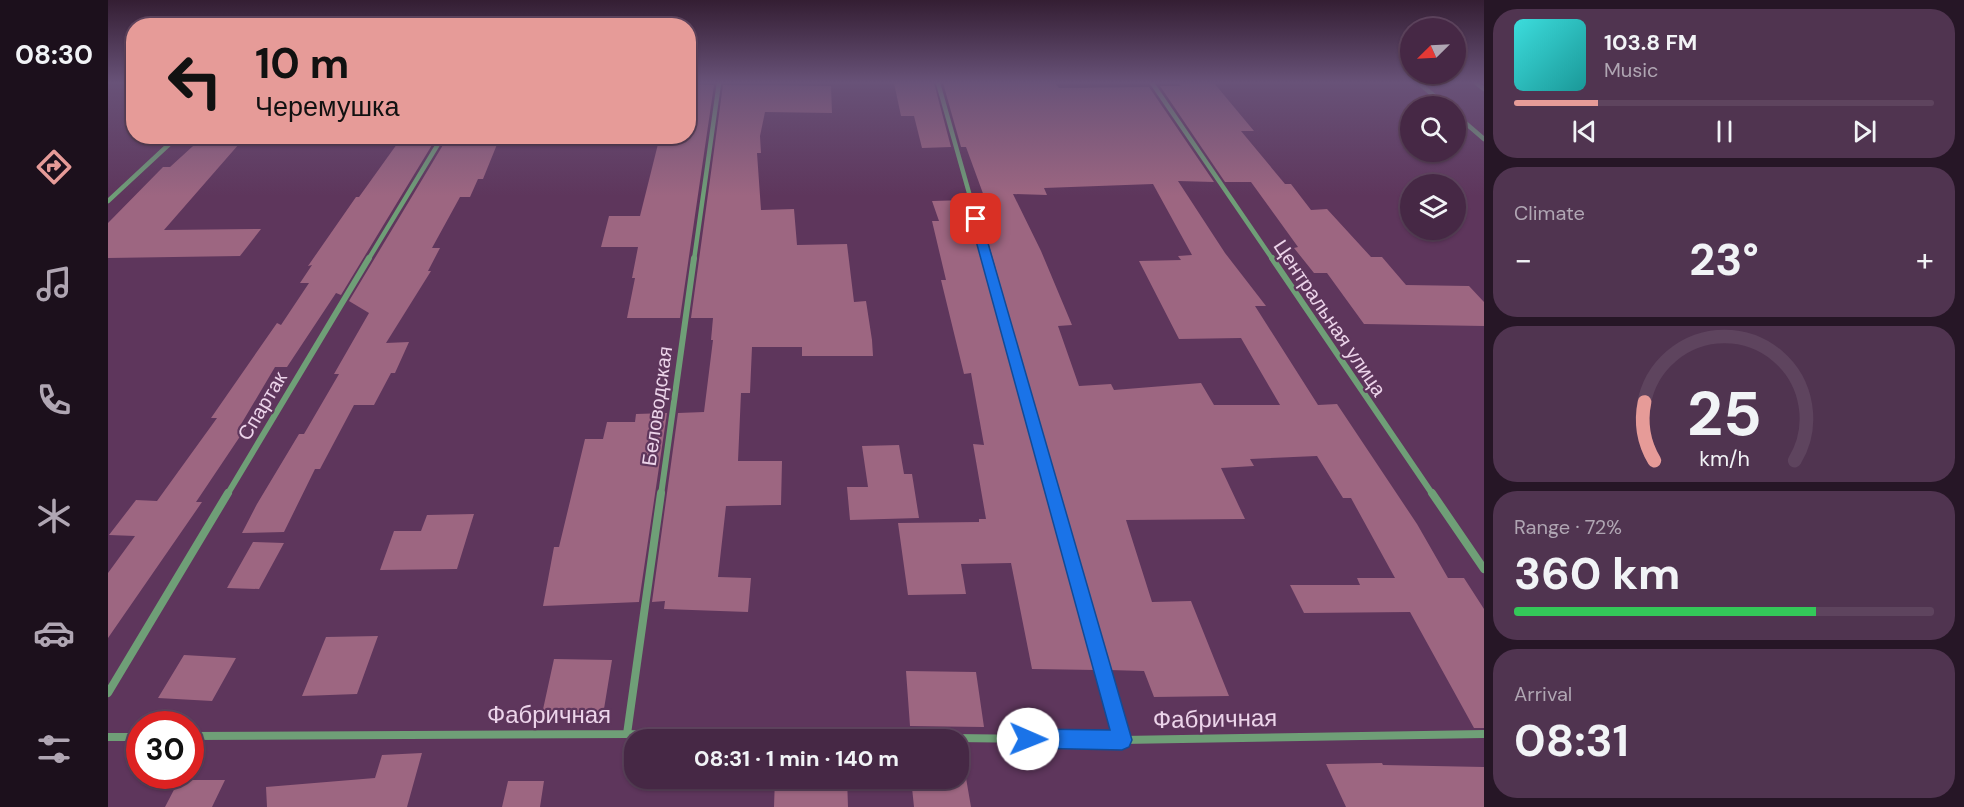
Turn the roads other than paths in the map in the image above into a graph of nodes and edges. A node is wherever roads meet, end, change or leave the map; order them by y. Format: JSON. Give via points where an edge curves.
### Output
{"nodes":[{"id":1,"x":714,"y":121,"type":"edge"},
{"id":2,"x":949,"y":121,"type":"edge"},
{"id":3,"x":1178,"y":121,"type":"edge"},
{"id":4,"x":1466,"y":123,"type":"edge"},
{"id":5,"x":1484,"y":138,"type":"edge"},
{"id":6,"x":169,"y":144,"type":"edge"},
{"id":7,"x":438,"y":144,"type":"edge"},
{"id":8,"x":108,"y":201,"type":"edge"},
{"id":9,"x":1484,"y":569,"type":"edge"},
{"id":10,"x":108,"y":693,"type":"edge"},
{"id":11,"x":628,"y":729,"type":"edge"},
{"id":12,"x":624,"y":734,"type":"edge"},
{"id":13,"x":1484,"y":734,"type":"edge"},
{"id":14,"x":204,"y":736,"type":"edge"},
{"id":15,"x":108,"y":737,"type":"edge"},
{"id":16,"x":126,"y":737,"type":"edge"},
{"id":17,"x":969,"y":738,"type":"edge"},
{"id":18,"x":1122,"y":740,"type":"junction"}],
"edges":[{"from":1,"to":11,"type":"street","name":"Беловодская"},
{"from":2,"to":18,"type":"street"},
{"from":3,"to":9,"type":"street","name":"Центральная улица"},
{"from":4,"to":5,"type":"street"},
{"from":6,"to":8,"type":"street"},
{"from":7,"to":10,"type":"street","name":"Спартак"},
{"from":12,"to":14,"type":"street","name":"Фабричная"},
{"from":13,"to":18,"type":"street","name":"Фабричная"},
{"from":15,"to":16,"type":"street"},
{"from":17,"to":18,"type":"street","name":"Фабричная"}]}
